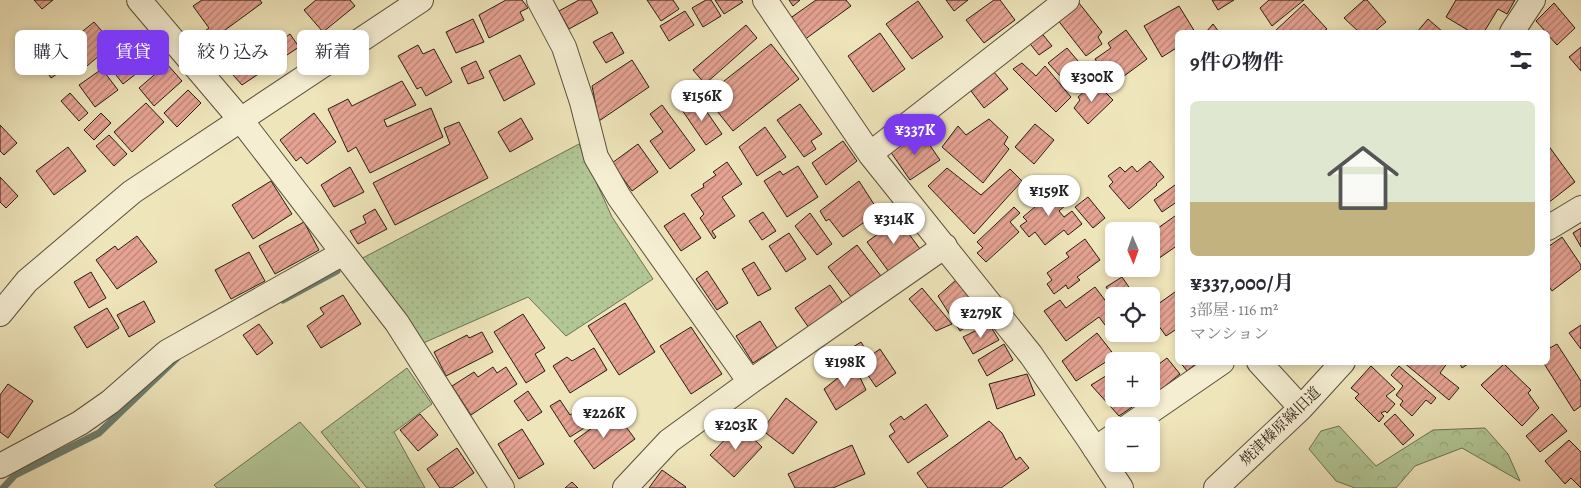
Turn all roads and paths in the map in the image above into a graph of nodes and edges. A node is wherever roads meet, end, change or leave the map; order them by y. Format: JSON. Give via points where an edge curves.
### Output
{"nodes":[{"id":1,"x":138,"y":0,"type":"edge"},
{"id":2,"x":421,"y":0,"type":"edge"},
{"id":3,"x":539,"y":0,"type":"edge"},
{"id":4,"x":765,"y":0,"type":"edge"},
{"id":5,"x":1067,"y":0,"type":"edge"},
{"id":6,"x":1533,"y":0,"type":"edge"},
{"id":7,"x":1513,"y":30,"type":"edge"},
{"id":8,"x":240,"y":120,"type":"junction"},
{"id":9,"x":870,"y":154,"type":"junction"},
{"id":10,"x":1581,"y":208,"type":"edge"},
{"id":11,"x":1550,"y":227,"type":"edge"},
{"id":12,"x":945,"y":246,"type":"junction"},
{"id":13,"x":343,"y":253,"type":"junction"},
{"id":14,"x":0,"y":314,"type":"edge"},
{"id":15,"x":1218,"y":365,"type":"edge"},
{"id":16,"x":1262,"y":365,"type":"edge"},
{"id":17,"x":1340,"y":365,"type":"edge"},
{"id":18,"x":750,"y":382,"type":"junction"},
{"id":19,"x":1301,"y":408,"type":"junction"},
{"id":20,"x":1142,"y":417,"type":"edge"},
{"id":21,"x":1104,"y":443,"type":"edge"},
{"id":22,"x":0,"y":466,"type":"edge"},
{"id":23,"x":502,"y":488,"type":"edge"},
{"id":24,"x":625,"y":488,"type":"edge"},
{"id":25,"x":1121,"y":488,"type":"edge"},
{"id":26,"x":1216,"y":488,"type":"edge"}],
"edges":[{"from":1,"to":8,"type":"street"},
{"from":2,"to":8,"type":"street"},
{"from":3,"to":18,"type":"street","via":[[564,47],[596,157],[619,197]]},
{"from":4,"to":9,"type":"street"},
{"from":5,"to":9,"type":"street"},
{"from":6,"to":7,"type":"street"},
{"from":8,"to":13,"type":"street"},
{"from":8,"to":14,"type":"street","via":[[132,192],[27,281]]},
{"from":9,"to":12,"type":"street"},
{"from":10,"to":11,"type":"street"},
{"from":12,"to":18,"type":"street"},
{"from":12,"to":21,"type":"street"},
{"from":13,"to":22,"type":"street","via":[[167,352],[110,402],[80,423]]},
{"from":13,"to":23,"type":"street","via":[[397,323]]},
{"from":15,"to":20,"type":"street"},
{"from":16,"to":19,"type":"street"},
{"from":17,"to":19,"type":"street","name":"焼津榛原線旧道"},
{"from":18,"to":24,"type":"street","via":[[669,441]]},
{"from":19,"to":26,"type":"street","name":"焼津榛原線旧道"},
{"from":21,"to":25,"type":"street"}]}
